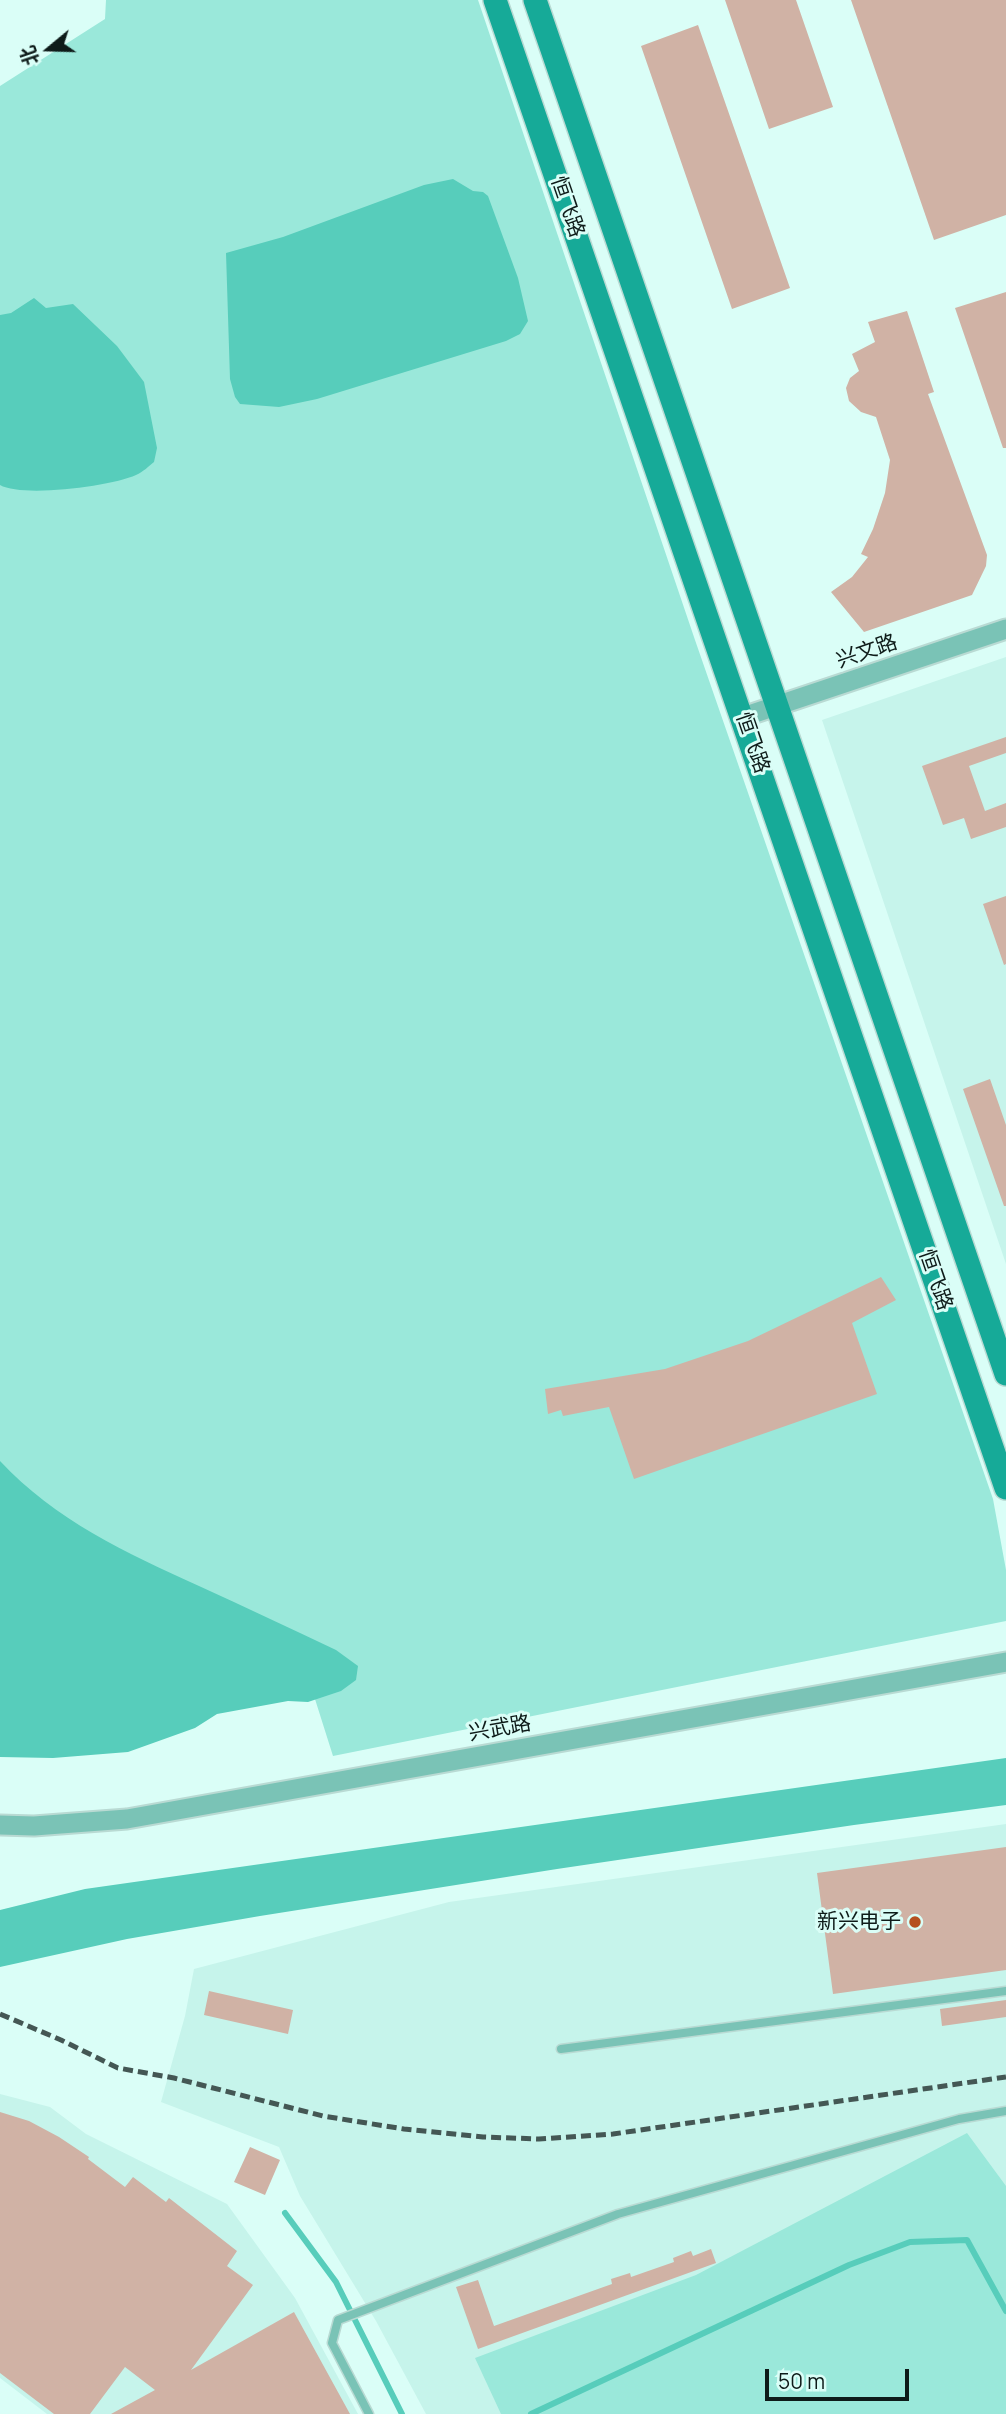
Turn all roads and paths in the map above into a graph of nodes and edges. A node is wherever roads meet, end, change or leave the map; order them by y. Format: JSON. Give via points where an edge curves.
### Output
{"nodes":[{"id":1,"x":495,"y":0,"type":"edge"},
{"id":2,"x":536,"y":0,"type":"edge"},
{"id":3,"x":1006,"y":629,"type":"edge"},
{"id":4,"x":778,"y":706,"type":"junction"},
{"id":5,"x":743,"y":717,"type":"junction"},
{"id":6,"x":1006,"y":1374,"type":"edge"},
{"id":7,"x":1006,"y":1488,"type":"edge"},
{"id":8,"x":1006,"y":1662,"type":"edge"},
{"id":9,"x":0,"y":1825,"type":"edge"},
{"id":10,"x":1006,"y":1991,"type":"edge"},
{"id":11,"x":561,"y":2049,"type":"dead end"},
{"id":12,"x":1006,"y":2111,"type":"edge"},
{"id":13,"x":369,"y":2414,"type":"edge"}],
"edges":[{"from":1,"to":5,"type":"main road","name":"恒飞路"},
{"from":2,"to":4,"type":"main road","name":"恒飞路"},
{"from":3,"to":4,"type":"street","name":"兴文路"},
{"from":4,"to":5,"type":"street","name":"兴文路"},
{"from":4,"to":6,"type":"main road","name":"恒飞路"},
{"from":5,"to":7,"type":"main road","name":"恒飞路"},
{"from":8,"to":9,"type":"street","name":"兴武路","via":[[127,1819]]},
{"from":10,"to":11,"type":"lane"},
{"from":12,"to":13,"type":"lane","via":[[959,2119],[618,2214],[338,2320],[332,2343]]}]}
